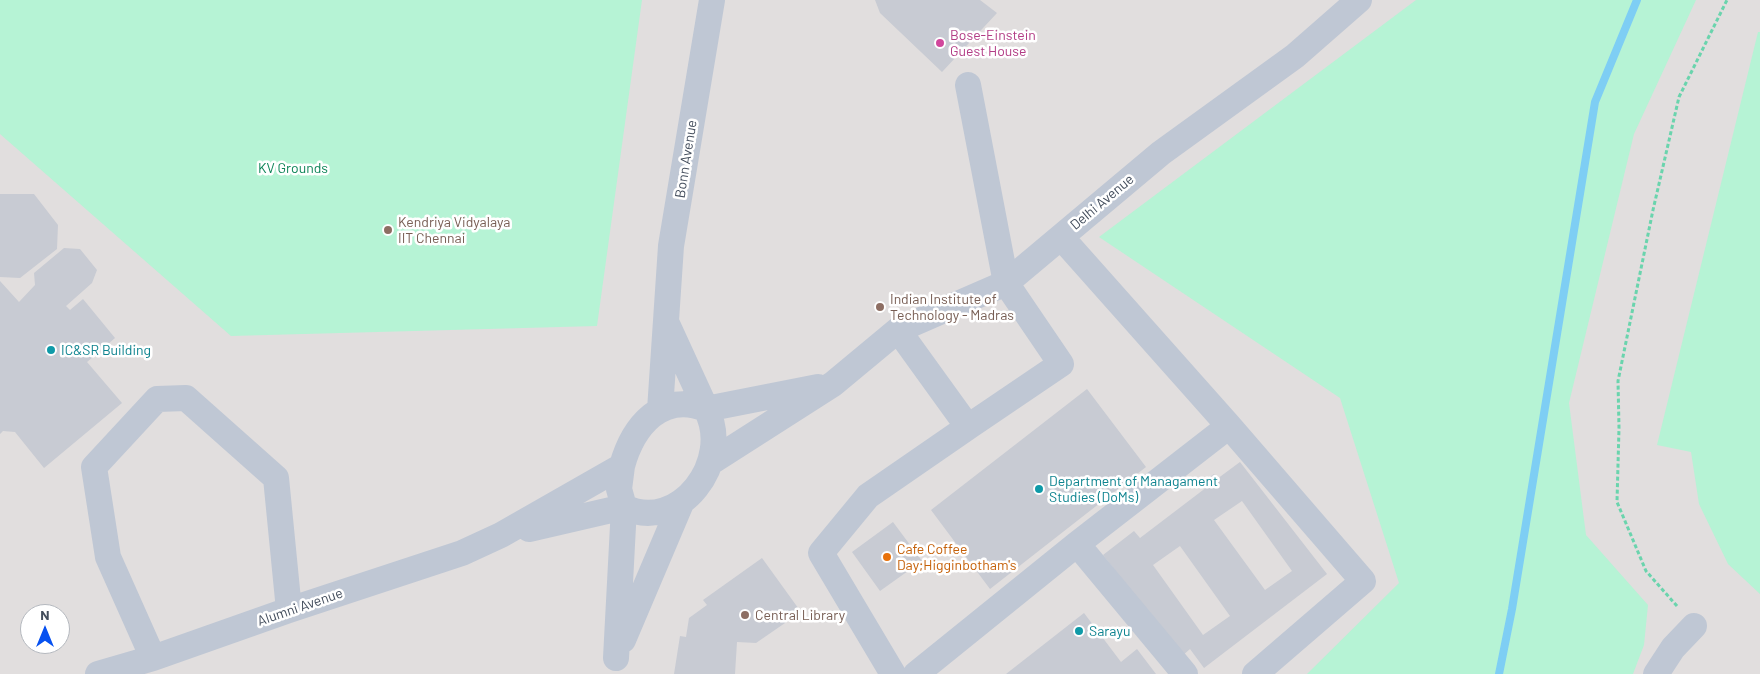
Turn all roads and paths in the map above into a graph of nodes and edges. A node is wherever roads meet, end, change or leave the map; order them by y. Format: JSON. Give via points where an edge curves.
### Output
{"nodes":[{"id":1,"x":712,"y":0,"type":"edge"},
{"id":2,"x":1359,"y":0,"type":"edge"},
{"id":3,"x":1727,"y":0,"type":"edge"},
{"id":4,"x":968,"y":85,"type":"dead end"},
{"id":5,"x":1060,"y":237,"type":"junction"},
{"id":6,"x":1006,"y":283,"type":"junction"},
{"id":7,"x":665,"y":320,"type":"junction"},
{"id":8,"x":898,"y":330,"type":"junction"},
{"id":9,"x":833,"y":384,"type":"junction"},
{"id":10,"x":660,"y":410,"type":"junction"},
{"id":11,"x":706,"y":410,"type":"junction"},
{"id":12,"x":1229,"y":426,"type":"junction"},
{"id":13,"x":968,"y":427,"type":"junction"},
{"id":14,"x":711,"y":462,"type":"junction"},
{"id":15,"x":622,"y":466,"type":"junction"},
{"id":16,"x":682,"y":500,"type":"junction"},
{"id":17,"x":624,"y":506,"type":"junction"},
{"id":18,"x":501,"y":536,"type":"junction"},
{"id":19,"x":1077,"y":544,"type":"junction"},
{"id":20,"x":289,"y":610,"type":"junction"},
{"id":21,"x":1694,"y":626,"type":"joint"},
{"id":22,"x":153,"y":658,"type":"junction"},
{"id":23,"x":614,"y":666,"type":"edge"},
{"id":24,"x":98,"y":674,"type":"edge"},
{"id":25,"x":893,"y":674,"type":"edge"},
{"id":26,"x":916,"y":674,"type":"edge"},
{"id":27,"x":1185,"y":674,"type":"edge"},
{"id":28,"x":1255,"y":674,"type":"edge"},
{"id":29,"x":1656,"y":674,"type":"edge"}],
"edges":[{"from":1,"to":7,"type":"street","name":"Bonn Avenue","via":[[671,246]]},
{"from":2,"to":5,"type":"street","name":"Delhi Avenue","via":[[1295,56],[1161,153]]},
{"from":3,"to":21,"type":"path","via":[[1679,97],[1618,380],[1617,502],[1646,571]]},
{"from":4,"to":6,"type":"street"},
{"from":5,"to":6,"type":"street","name":"Delhi Avenue"},
{"from":5,"to":12,"type":"street"},
{"from":6,"to":8,"type":"street","name":"Delhi Avenue"},
{"from":6,"to":13,"type":"street","via":[[1061,364]]},
{"from":7,"to":10,"type":"street","name":"Bonn Avenue"},
{"from":7,"to":11,"type":"street"},
{"from":8,"to":9,"type":"street","name":"Delhi Avenue"},
{"from":8,"to":13,"type":"street"},
{"from":9,"to":11,"type":"street"},
{"from":9,"to":14,"type":"street","name":"Delhi Avenue"},
{"from":10,"to":11,"type":"street","via":[[674,404]]},
{"from":10,"to":15,"type":"street","via":[[640,427]]},
{"from":11,"to":14,"type":"street","via":[[714,432]]},
{"from":12,"to":19,"type":"street"},
{"from":12,"to":28,"type":"street","via":[[1363,581]]},
{"from":13,"to":25,"type":"street","via":[[868,496],[821,553]]},
{"from":14,"to":16,"type":"street","via":[[695,489]]},
{"from":15,"to":17,"type":"street","via":[[619,489]]},
{"from":15,"to":18,"type":"street"},
{"from":16,"to":17,"type":"street","via":[[665,510],[649,513],[634,512]]},
{"from":16,"to":23,"type":"street"},
{"from":17,"to":18,"type":"street"},
{"from":17,"to":23,"type":"street"},
{"from":18,"to":20,"type":"street","name":"Alumni Avenue","via":[[462,553]]},
{"from":19,"to":26,"type":"street"},
{"from":19,"to":27,"type":"street"},
{"from":20,"to":22,"type":"street","name":"Alumni Avenue"},
{"from":20,"to":22,"type":"street","via":[[276,478],[186,398],[157,399],[94,467],[108,557]]},
{"from":21,"to":29,"type":"street"},
{"from":22,"to":24,"type":"street","name":"Alumni Avenue"}]}
